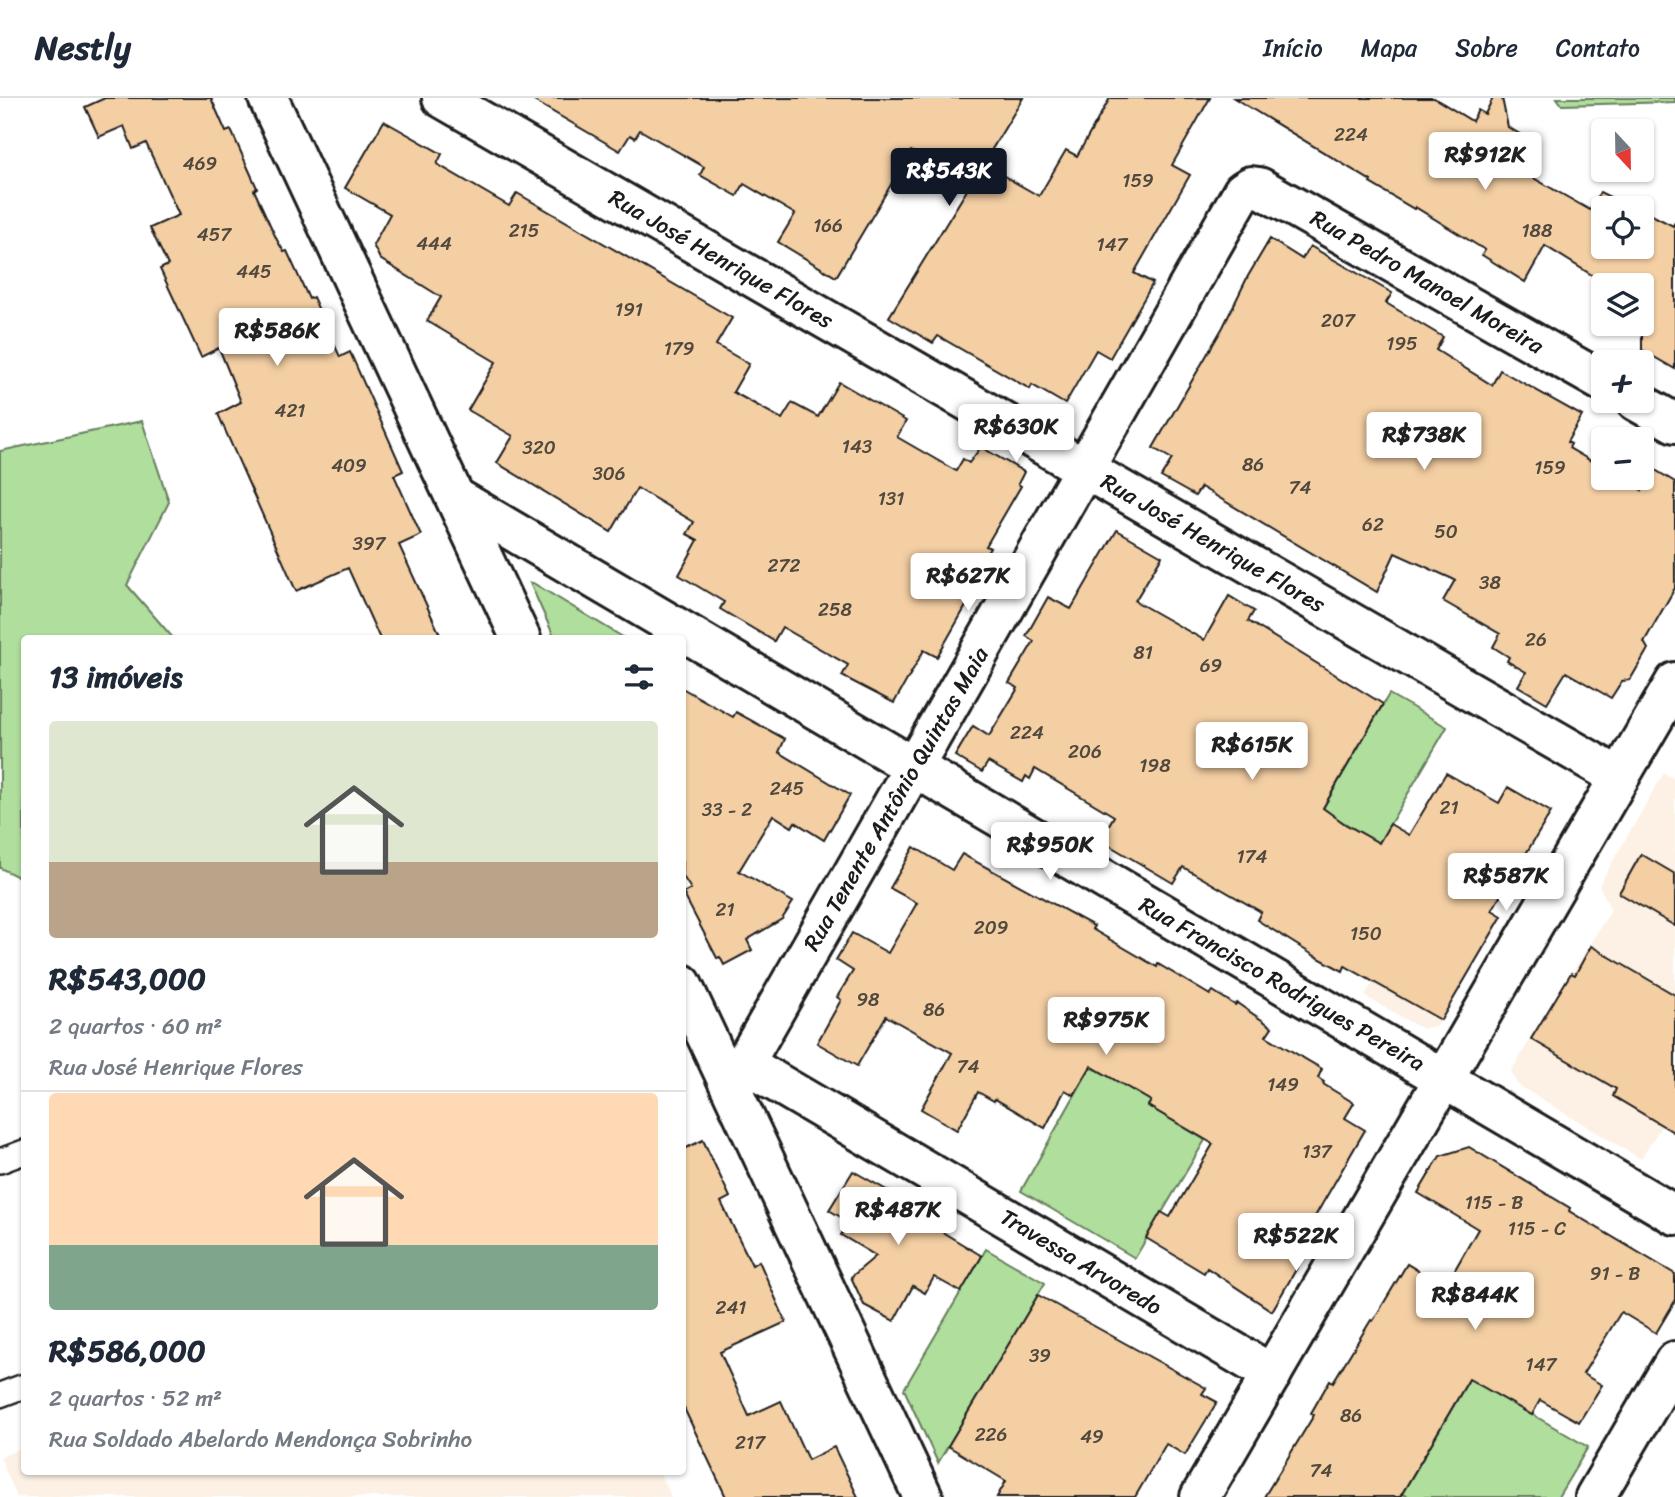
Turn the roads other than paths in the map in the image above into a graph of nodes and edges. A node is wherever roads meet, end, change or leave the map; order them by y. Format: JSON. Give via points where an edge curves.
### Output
{"nodes":[{"id":1,"x":268,"y":98,"type":"edge"},
{"id":2,"x":442,"y":98,"type":"edge"},
{"id":3,"x":493,"y":111,"type":"edge"},
{"id":4,"x":1251,"y":186,"type":"joint"},
{"id":5,"x":1591,"y":375,"type":"edge"},
{"id":6,"x":1654,"y":411,"type":"edge"},
{"id":7,"x":1675,"y":423,"type":"edge"},
{"id":8,"x":1084,"y":468,"type":"junction"},
{"id":9,"x":455,"y":497,"type":"junction"},
{"id":10,"x":519,"y":635,"type":"edge"},
{"id":11,"x":1675,"y":682,"type":"edge"},
{"id":12,"x":914,"y":767,"type":"junction"},
{"id":13,"x":1619,"y":777,"type":"junction"},
{"id":14,"x":686,"y":991,"type":"edge"},
{"id":15,"x":738,"y":1076,"type":"junction"},
{"id":16,"x":1444,"y":1079,"type":"junction"},
{"id":17,"x":21,"y":1153,"type":"edge"},
{"id":18,"x":0,"y":1161,"type":"edge"},
{"id":19,"x":1675,"y":1215,"type":"edge"},
{"id":20,"x":1675,"y":1361,"type":"edge"},
{"id":21,"x":1272,"y":1374,"type":"junction"},
{"id":22,"x":21,"y":1387,"type":"edge"},
{"id":23,"x":0,"y":1395,"type":"edge"},
{"id":24,"x":923,"y":1497,"type":"edge"},
{"id":25,"x":1200,"y":1497,"type":"edge"},
{"id":26,"x":1595,"y":1497,"type":"edge"}],
"edges":[{"from":1,"to":9,"type":"street"},
{"from":2,"to":3,"type":"street","name":"Rua José Henrique Flores"},
{"from":3,"to":8,"type":"street","name":"Rua José Henrique Flores"},
{"from":4,"to":5,"type":"street","name":"Rua Pedro Manoel Moreira"},
{"from":4,"to":8,"type":"street","name":"Rua Tenente Antônio Quintas Maia","via":[[1242,191]]},
{"from":6,"to":7,"type":"street"},
{"from":8,"to":12,"type":"street","name":"Rua Tenente Antônio Quintas Maia"},
{"from":8,"to":13,"type":"street","name":"Rua José Henrique Flores"},
{"from":9,"to":10,"type":"street"},
{"from":9,"to":12,"type":"street","name":"Rua Francisco Rodrigues Pereira"},
{"from":11,"to":13,"type":"street"},
{"from":12,"to":15,"type":"street","name":"Rua Tenente Antônio Quintas Maia"},
{"from":12,"to":16,"type":"street","name":"Rua Francisco Rodrigues Pereira"},
{"from":13,"to":16,"type":"street"},
{"from":14,"to":15,"type":"street"},
{"from":15,"to":21,"type":"street","name":"Travessa Arvoredo"},
{"from":15,"to":24,"type":"street"},
{"from":16,"to":19,"type":"street","name":"Rua Francisco Rodrigues Pereira"},
{"from":16,"to":21,"type":"street"},
{"from":17,"to":18,"type":"lane"},
{"from":20,"to":26,"type":"street"},
{"from":21,"to":25,"type":"street"},
{"from":22,"to":23,"type":"lane"}]}
